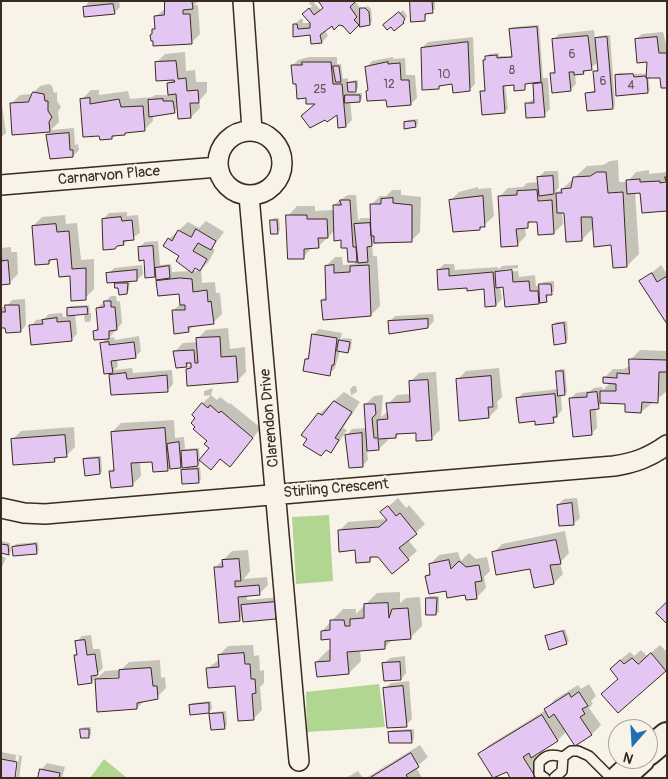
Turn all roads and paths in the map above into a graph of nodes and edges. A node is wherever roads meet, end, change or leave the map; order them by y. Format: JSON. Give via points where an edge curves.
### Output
{"nodes":[{"id":1,"x":243,"y":1,"type":"edge"},
{"id":2,"x":252,"y":130,"type":"junction"},
{"id":3,"x":218,"y":167,"type":"junction"},
{"id":4,"x":1,"y":185,"type":"edge"},
{"id":5,"x":249,"y":196,"type":"junction"},
{"id":6,"x":667,"y":445,"type":"edge"},
{"id":7,"x":277,"y":494,"type":"junction"},
{"id":8,"x":1,"y":508,"type":"edge"},
{"id":9,"x":563,"y":757,"type":"junction"},
{"id":10,"x":299,"y":761,"type":"dead end"},
{"id":11,"x":630,"y":769,"type":"edge"},
{"id":12,"x":545,"y":778,"type":"edge"},
{"id":13,"x":554,"y":778,"type":"edge"},
{"id":14,"x":611,"y":778,"type":"edge"},
{"id":15,"x":620,"y":778,"type":"edge"}],
"edges":[{"from":1,"to":2,"type":"street"},
{"from":2,"to":3,"type":"street","via":[[230,137],[222,145]]},
{"from":2,"to":5,"type":"street","via":[[263,133],[280,148],[282,170],[270,189]]},
{"from":3,"to":4,"type":"street","name":"Carnarvon Place"},
{"from":3,"to":5,"type":"street","via":[[228,187]]},
{"from":5,"to":7,"type":"street","name":"Clarendon Drive"},
{"from":6,"to":7,"type":"street","name":"Stirling Crescent","via":[[635,463],[614,466]]},
{"from":7,"to":8,"type":"street","name":"Stirling Crescent","via":[[45,514]]},
{"from":7,"to":10,"type":"street","name":"Clarendon Drive"},
{"from":9,"to":12,"type":"lane","via":[[550,755],[541,760],[538,770]]},
{"from":9,"to":13,"type":"lane","via":[[562,771]]},
{"from":9,"to":14,"type":"lane","via":[[571,751],[583,753]]},
{"from":11,"to":15,"type":"main road"}]}
